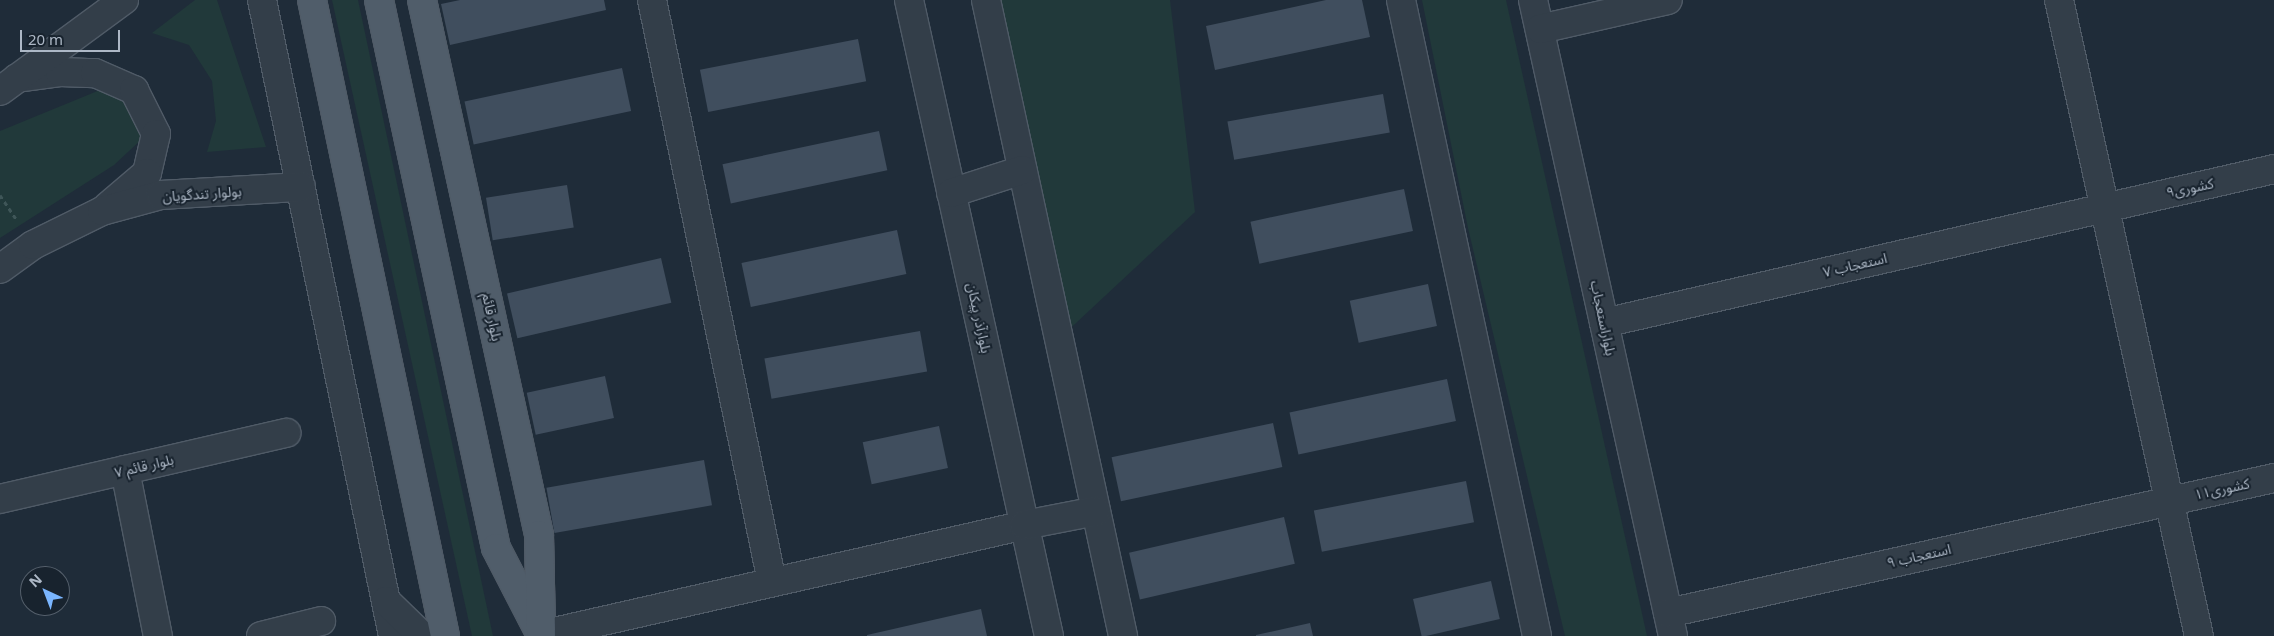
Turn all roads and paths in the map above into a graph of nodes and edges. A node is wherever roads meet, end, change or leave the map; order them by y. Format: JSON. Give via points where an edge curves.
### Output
{"nodes":[{"id":1,"x":124,"y":0,"type":"edge"},
{"id":2,"x":262,"y":0,"type":"edge"},
{"id":3,"x":312,"y":0,"type":"edge"},
{"id":4,"x":379,"y":0,"type":"edge"},
{"id":5,"x":422,"y":0,"type":"edge"},
{"id":6,"x":652,"y":0,"type":"edge"},
{"id":7,"x":909,"y":0,"type":"edge"},
{"id":8,"x":986,"y":0,"type":"edge"},
{"id":9,"x":1401,"y":0,"type":"edge"},
{"id":10,"x":1533,"y":0,"type":"edge"},
{"id":11,"x":1668,"y":0,"type":"edge"},
{"id":12,"x":2060,"y":0,"type":"edge"},
{"id":13,"x":1540,"y":29,"type":"junction"},
{"id":14,"x":9,"y":84,"type":"edge"},
{"id":15,"x":2274,"y":169,"type":"edge"},
{"id":16,"x":1022,"y":170,"type":"junction"},
{"id":17,"x":301,"y":187,"type":"junction"},
{"id":18,"x":951,"y":193,"type":"junction"},
{"id":19,"x":2105,"y":206,"type":"junction"},
{"id":20,"x":102,"y":211,"type":"junction"},
{"id":21,"x":0,"y":269,"type":"edge"},
{"id":22,"x":1604,"y":324,"type":"junction"},
{"id":23,"x":287,"y":433,"type":"dead end"},
{"id":24,"x":125,"y":470,"type":"junction"},
{"id":25,"x":2274,"y":478,"type":"edge"},
{"id":26,"x":0,"y":499,"type":"edge"},
{"id":27,"x":2170,"y":500,"type":"junction"},
{"id":28,"x":1096,"y":511,"type":"junction"},
{"id":29,"x":1024,"y":525,"type":"junction"},
{"id":30,"x":772,"y":582,"type":"junction"},
{"id":31,"x":386,"y":601,"type":"junction"},
{"id":32,"x":321,"y":620,"type":"dead end"},
{"id":33,"x":1670,"y":624,"type":"edge"},
{"id":34,"x":541,"y":635,"type":"edge"},
{"id":35,"x":155,"y":636,"type":"edge"},
{"id":36,"x":261,"y":636,"type":"edge"},
{"id":37,"x":393,"y":636,"type":"edge"},
{"id":38,"x":422,"y":636,"type":"edge"},
{"id":39,"x":445,"y":636,"type":"edge"},
{"id":40,"x":1049,"y":636,"type":"edge"},
{"id":41,"x":1123,"y":636,"type":"edge"},
{"id":42,"x":1537,"y":636,"type":"edge"},
{"id":43,"x":2199,"y":636,"type":"edge"}],
"edges":[{"from":1,"to":14,"type":"street"},
{"from":2,"to":17,"type":"street"},
{"from":3,"to":39,"type":"main road"},
{"from":4,"to":34,"type":"main road","via":[[496,548]]},
{"from":5,"to":34,"type":"main road","name":"بلوار قائم","via":[[539,535]]},
{"from":6,"to":30,"type":"street"},
{"from":7,"to":18,"type":"street","name":"بلوارآذر پیکان"},
{"from":8,"to":16,"type":"street"},
{"from":9,"to":42,"type":"street"},
{"from":10,"to":13,"type":"street","name":"بلواراستعجاب"},
{"from":11,"to":13,"type":"street"},
{"from":12,"to":19,"type":"street"},
{"from":13,"to":22,"type":"street","name":"بلواراستعجاب"},
{"from":14,"to":20,"type":"street","via":[[60,72],[95,72],[134,90],[156,134],[147,173]]},
{"from":15,"to":19,"type":"street","name":"۹کشوری"},
{"from":16,"to":18,"type":"street"},
{"from":16,"to":28,"type":"street"},
{"from":17,"to":20,"type":"street","name":"بولوار تندگویان","via":[[161,196]]},
{"from":17,"to":31,"type":"street"},
{"from":18,"to":29,"type":"street","name":"بلوارآذر پیکان"},
{"from":19,"to":22,"type":"street","name":"استعجاب ۷"},
{"from":19,"to":27,"type":"street"},
{"from":20,"to":21,"type":"street","name":"بولوار تندگویان","via":[[33,245]]},
{"from":22,"to":33,"type":"street","name":"بلواراستعجاب"},
{"from":23,"to":24,"type":"street","name":"بلوار قائم ۷"},
{"from":24,"to":26,"type":"street","name":"بلوار قائم ۷"},
{"from":24,"to":35,"type":"street"},
{"from":25,"to":27,"type":"street","name":"۱۱کشوری"},
{"from":27,"to":33,"type":"street","name":"استعجاب ۹"},
{"from":27,"to":43,"type":"street"},
{"from":28,"to":29,"type":"street"},
{"from":28,"to":41,"type":"street"},
{"from":29,"to":30,"type":"street"},
{"from":29,"to":40,"type":"street","name":"بلوارآذر پیکان"},
{"from":30,"to":34,"type":"street"},
{"from":31,"to":37,"type":"street"},
{"from":31,"to":38,"type":"street"},
{"from":32,"to":36,"type":"street"}]}
